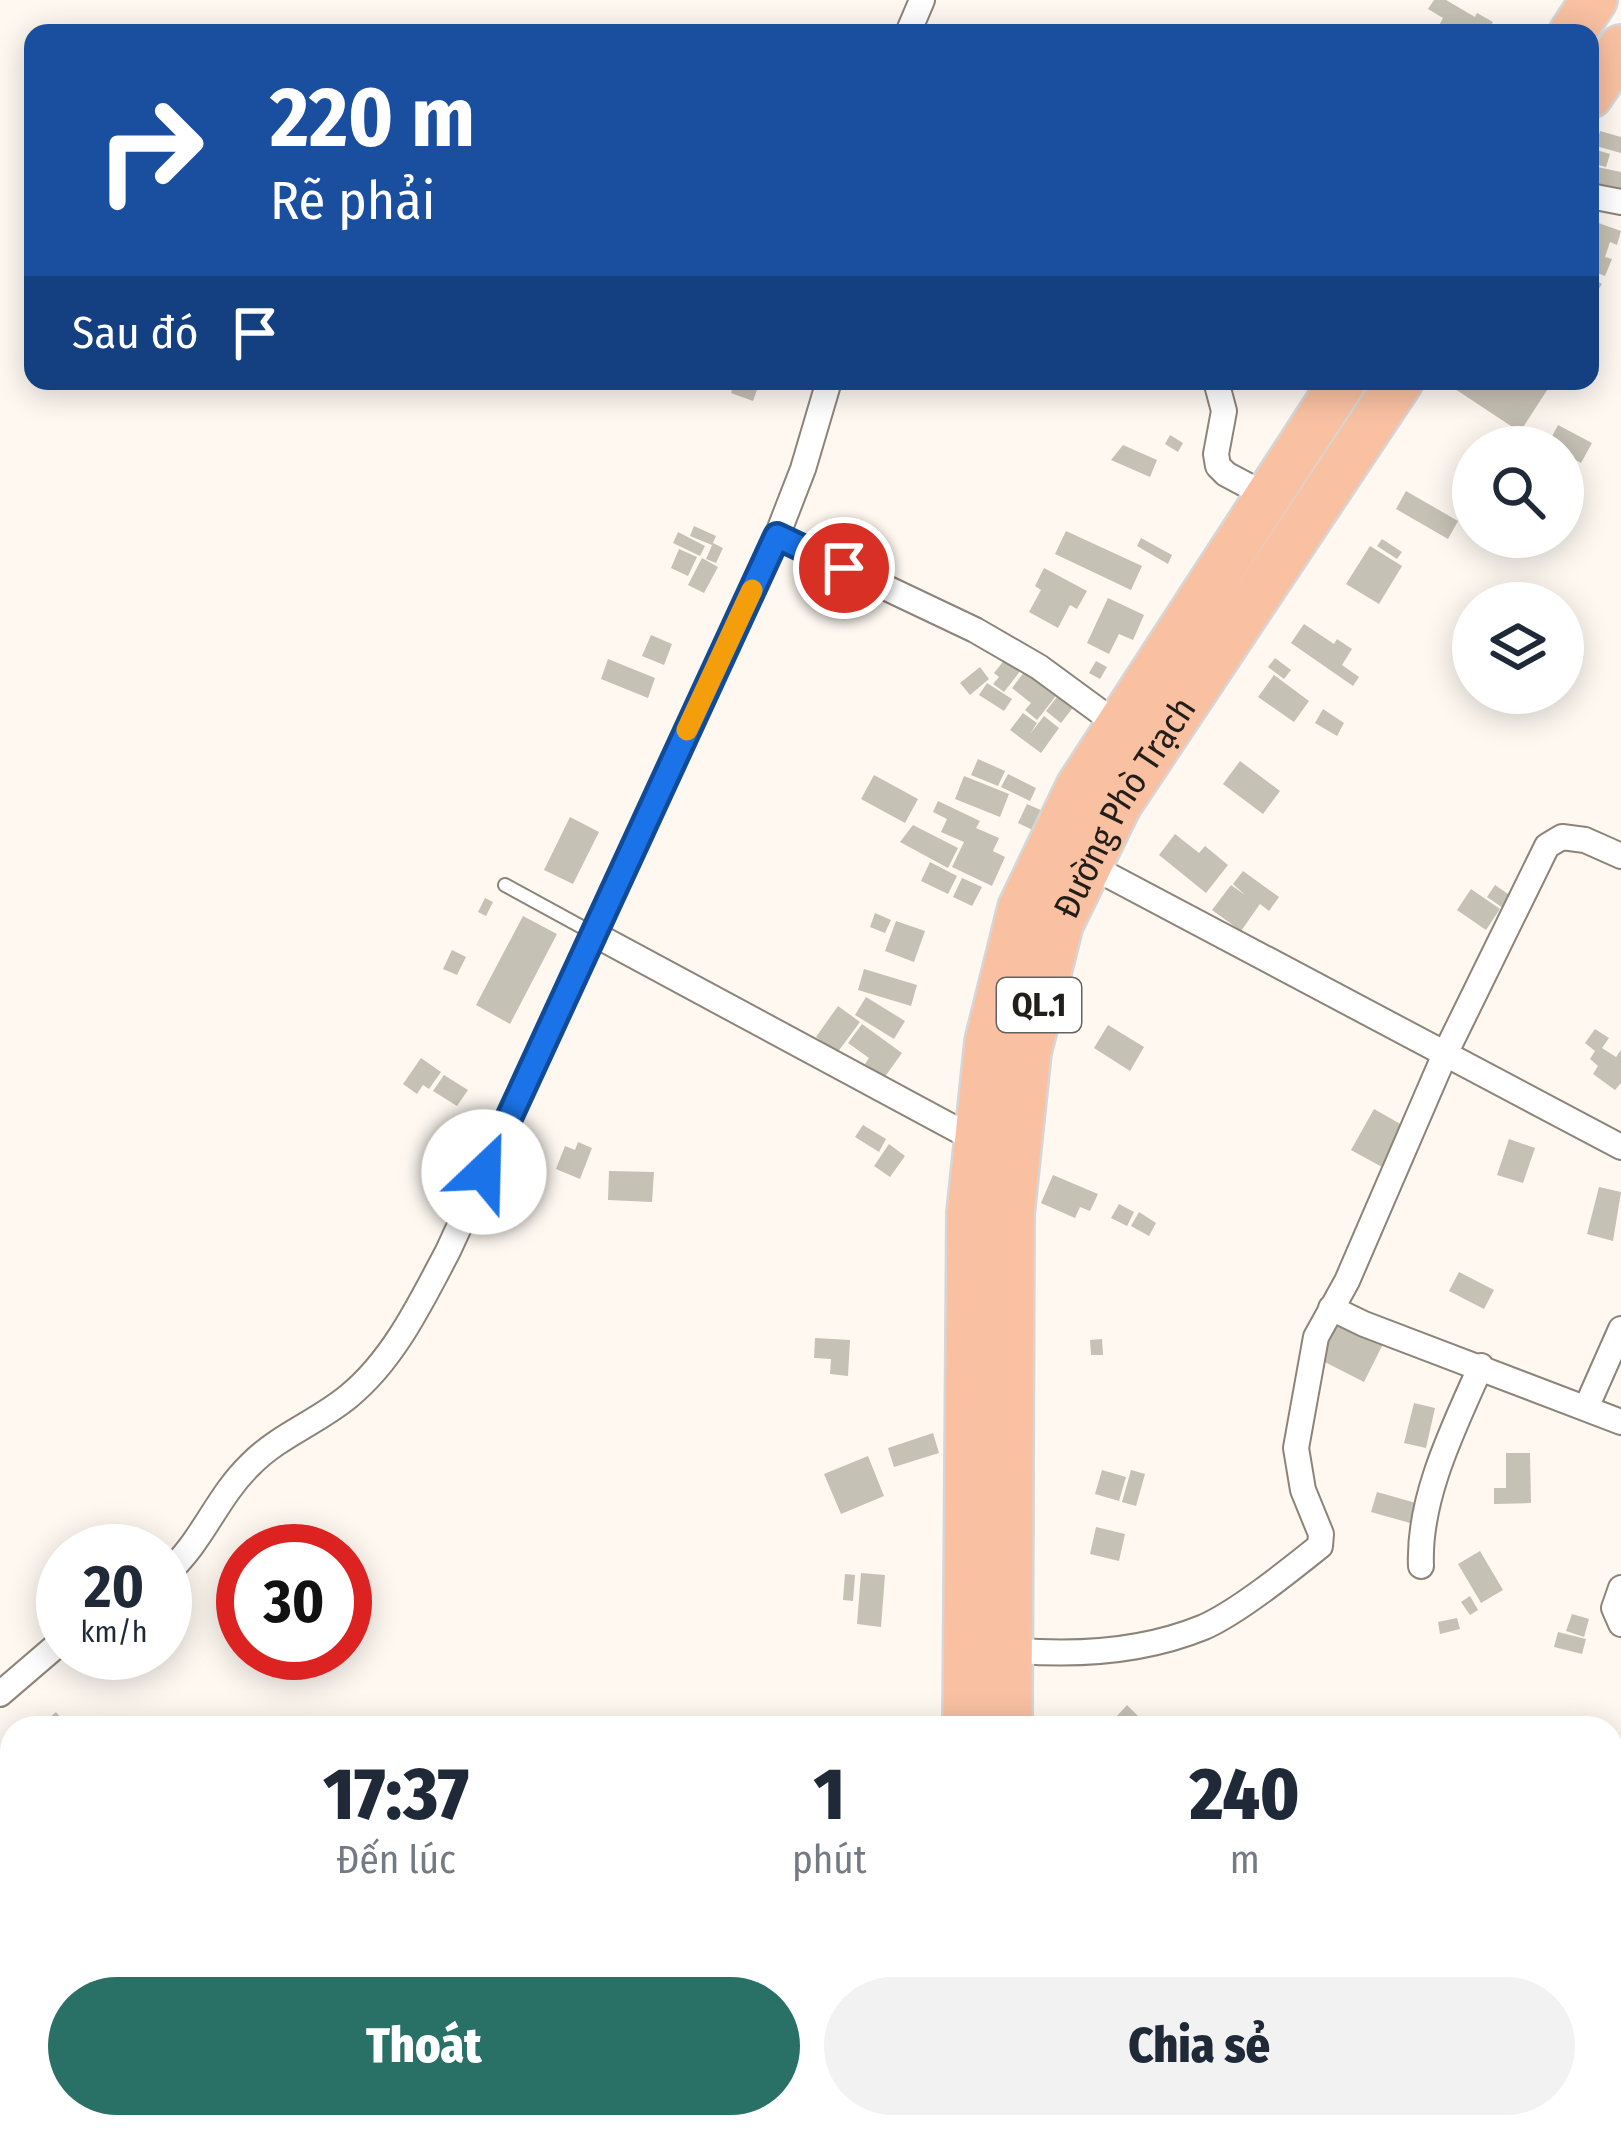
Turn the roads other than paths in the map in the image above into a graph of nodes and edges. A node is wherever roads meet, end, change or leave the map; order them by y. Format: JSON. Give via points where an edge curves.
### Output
{"nodes":[{"id":1,"x":1621,"y":48,"type":"edge"},
{"id":2,"x":1599,"y":81,"type":"edge"},
{"id":3,"x":827,"y":390,"type":"edge"},
{"id":4,"x":1218,"y":390,"type":"edge"},
{"id":5,"x":1337,"y":390,"type":"edge"},
{"id":6,"x":1394,"y":390,"type":"edge"},
{"id":7,"x":1267,"y":496,"type":"junction"},
{"id":8,"x":777,"y":536,"type":"junction"},
{"id":9,"x":1118,"y":725,"type":"junction"},
{"id":10,"x":1621,"y":856,"type":"edge"},
{"id":11,"x":1088,"y":865,"type":"junction"},
{"id":12,"x":505,"y":885,"type":"dead end"},
{"id":13,"x":592,"y":933,"type":"junction"},
{"id":14,"x":1445,"y":1054,"type":"junction"},
{"id":15,"x":978,"y":1141,"type":"junction"},
{"id":16,"x":1621,"y":1147,"type":"edge"},
{"id":17,"x":1330,"y":1308,"type":"junction"},
{"id":18,"x":1621,"y":1329,"type":"edge"},
{"id":19,"x":1481,"y":1366,"type":"junction"},
{"id":20,"x":1586,"y":1408,"type":"junction"},
{"id":21,"x":1621,"y":1422,"type":"edge"},
{"id":22,"x":192,"y":1547,"type":"edge"},
{"id":23,"x":1421,"y":1566,"type":"dead end"},
{"id":24,"x":1621,"y":1588,"type":"edge"},
{"id":25,"x":1621,"y":1624,"type":"edge"},
{"id":26,"x":1009,"y":1650,"type":"junction"},
{"id":27,"x":36,"y":1663,"type":"edge"},
{"id":28,"x":0,"y":1694,"type":"edge"},
{"id":29,"x":966,"y":1716,"type":"edge"},
{"id":30,"x":1009,"y":1716,"type":"edge"}],
"edges":[{"from":1,"to":2,"type":"highway"},
{"from":3,"to":8,"type":"street"},
{"from":4,"to":7,"type":"street","via":[[1218,466]]},
{"from":5,"to":7,"type":"highway","name":"Đường Phò Trạch","number":"QL.1"},
{"from":6,"to":11,"type":"highway","name":"Đường Phò Trạch","number":"QL.1","via":[[1118,805]]},
{"from":7,"to":9,"type":"highway","name":"Đường Phò Trạch","number":"QL.1"},
{"from":8,"to":9,"type":"street","via":[[974,630]]},
{"from":8,"to":13,"type":"street"},
{"from":9,"to":15,"type":"highway","name":"Đường Phò Trạch","number":"QL.1","via":[[1021,908],[988,1042]]},
{"from":10,"to":14,"type":"street","via":[[1585,840],[1562,837],[1546,846]]},
{"from":11,"to":14,"type":"street"},
{"from":11,"to":26,"type":"highway","name":"Đường Phò Trạch","number":"QL.1","via":[[1060,923],[1028,1052],[1011,1214]]},
{"from":12,"to":13,"type":"lane"},
{"from":13,"to":15,"type":"street"},
{"from":13,"to":22,"type":"street","via":[[448,1251],[402,1334],[353,1394],[248,1466]]},
{"from":14,"to":16,"type":"street"},
{"from":14,"to":17,"type":"street"},
{"from":15,"to":29,"type":"highway","name":"Đường Phò Trạch","number":"QL.1","via":[[970,1213]]},
{"from":17,"to":19,"type":"street"},
{"from":17,"to":26,"type":"street","via":[[1310,1359],[1296,1448],[1320,1546],[1207,1626],[1104,1650]]},
{"from":18,"to":20,"type":"street"},
{"from":19,"to":20,"type":"street"},
{"from":19,"to":23,"type":"street","via":[[1429,1508]]},
{"from":20,"to":21,"type":"street"},
{"from":24,"to":25,"type":"street","via":[[1614,1608]]},
{"from":26,"to":30,"type":"highway","name":"Đường Phò Trạch","number":"QL.1"},
{"from":27,"to":28,"type":"street"}]}
